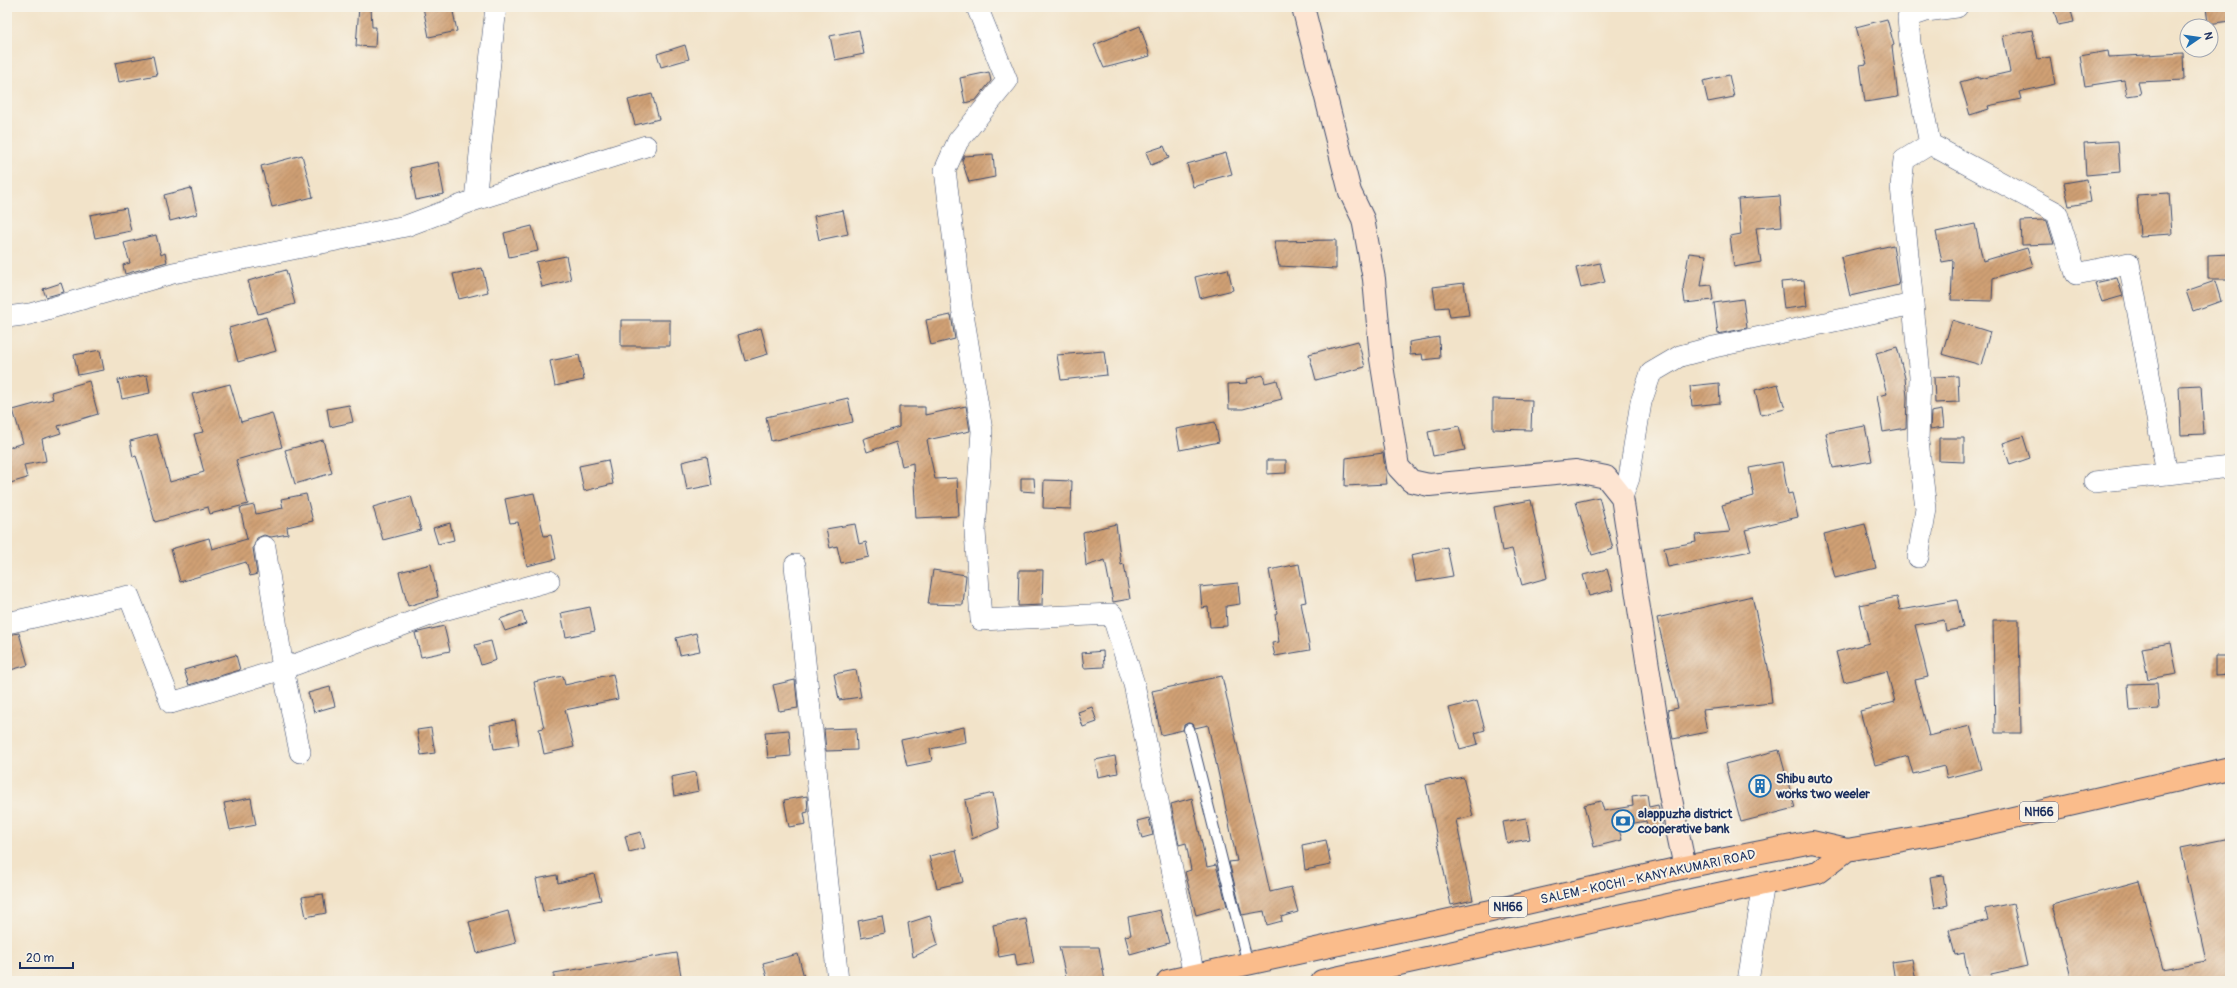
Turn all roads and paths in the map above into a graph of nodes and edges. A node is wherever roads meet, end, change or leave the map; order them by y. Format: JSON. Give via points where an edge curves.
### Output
{"nodes":[{"id":1,"x":496,"y":7,"type":"edge"},
{"id":2,"x":977,"y":7,"type":"edge"},
{"id":3,"x":1303,"y":7,"type":"edge"},
{"id":4,"x":1957,"y":7,"type":"edge"},
{"id":5,"x":1903,"y":12,"type":"edge"},
{"id":6,"x":1930,"y":144,"type":"junction"},
{"id":7,"x":646,"y":146,"type":"dead end"},
{"id":8,"x":475,"y":200,"type":"junction"},
{"id":9,"x":1912,"y":304,"type":"junction"},
{"id":10,"x":7,"y":317,"type":"edge"},
{"id":11,"x":2230,"y":467,"type":"edge"},
{"id":12,"x":2167,"y":474,"type":"junction"},
{"id":13,"x":2094,"y":482,"type":"dead end"},
{"id":14,"x":1626,"y":487,"type":"junction"},
{"id":15,"x":265,"y":547,"type":"dead end"},
{"id":16,"x":1918,"y":557,"type":"dead end"},
{"id":17,"x":795,"y":564,"type":"dead end"},
{"id":18,"x":549,"y":581,"type":"dead end"},
{"id":19,"x":7,"y":623,"type":"edge"},
{"id":20,"x":283,"y":669,"type":"junction"},
{"id":21,"x":1189,"y":729,"type":"dead end"},
{"id":22,"x":300,"y":752,"type":"dead end"},
{"id":23,"x":2230,"y":768,"type":"edge"},
{"id":24,"x":1847,"y":850,"type":"junction"},
{"id":25,"x":1685,"y":867,"type":"junction"},
{"id":26,"x":1764,"y":883,"type":"junction"},
{"id":27,"x":1248,"y":964,"type":"junction"},
{"id":28,"x":1194,"y":976,"type":"junction"},
{"id":29,"x":838,"y":981,"type":"edge"},
{"id":30,"x":1168,"y":981,"type":"edge"},
{"id":31,"x":1322,"y":981,"type":"edge"},
{"id":32,"x":1748,"y":981,"type":"edge"}],
"edges":[{"from":1,"to":8,"type":"street"},
{"from":2,"to":28,"type":"street","via":[[1007,81],[958,141],[945,170],[962,306],[982,431],[976,531],[981,620],[1112,614],[1134,684]]},
{"from":3,"to":14,"type":"street","via":[[1350,192],[1363,219],[1374,279],[1381,359],[1398,467],[1411,481],[1429,485],[1576,471],[1606,477]]},
{"from":4,"to":5,"type":"street"},
{"from":5,"to":6,"type":"street"},
{"from":6,"to":9,"type":"street","via":[[1904,160],[1901,186]]},
{"from":6,"to":12,"type":"street","via":[[2058,213],[2076,274],[2129,263]]},
{"from":7,"to":8,"type":"street"},
{"from":8,"to":10,"type":"street","via":[[406,226],[173,273],[30,314]]},
{"from":9,"to":14,"type":"street","via":[[1714,346],[1680,356],[1651,372],[1641,402]]},
{"from":9,"to":16,"type":"street","via":[[1920,377],[1918,441],[1926,509]]},
{"from":11,"to":12,"type":"street"},
{"from":12,"to":13,"type":"street"},
{"from":14,"to":25,"type":"street","via":[[1658,726]]},
{"from":15,"to":20,"type":"street"},
{"from":17,"to":29,"type":"street"},
{"from":18,"to":20,"type":"street","via":[[444,610]]},
{"from":19,"to":20,"type":"street","via":[[129,596],[171,703]]},
{"from":20,"to":22,"type":"street"},
{"from":21,"to":27,"type":"lane"},
{"from":23,"to":24,"type":"highway","name":"SALEM - KOCHI - KANYAKUMARI ROAD","number":"NH66","via":[[1965,829]]},
{"from":24,"to":25,"type":"highway","name":"SALEM - KOCHI - KANYAKUMARI ROAD","number":"NH66","via":[[1812,842]]},
{"from":24,"to":26,"type":"highway","name":"SALEM - KOCHI - KANYAKUMARI ROAD","number":"NH66","via":[[1818,872]]},
{"from":25,"to":27,"type":"highway","name":"SALEM - KOCHI - KANYAKUMARI ROAD","number":"NH66"},
{"from":26,"to":31,"type":"highway","name":"SALEM - KOCHI - KANYAKUMARI ROAD","number":"NH66"},
{"from":26,"to":32,"type":"street"},
{"from":27,"to":28,"type":"highway","name":"SALEM - KOCHI - KANYAKUMARI ROAD","number":"NH66"},
{"from":28,"to":30,"type":"highway","name":"SALEM - KOCHI - KANYAKUMARI ROAD","number":"NH66"}]}
